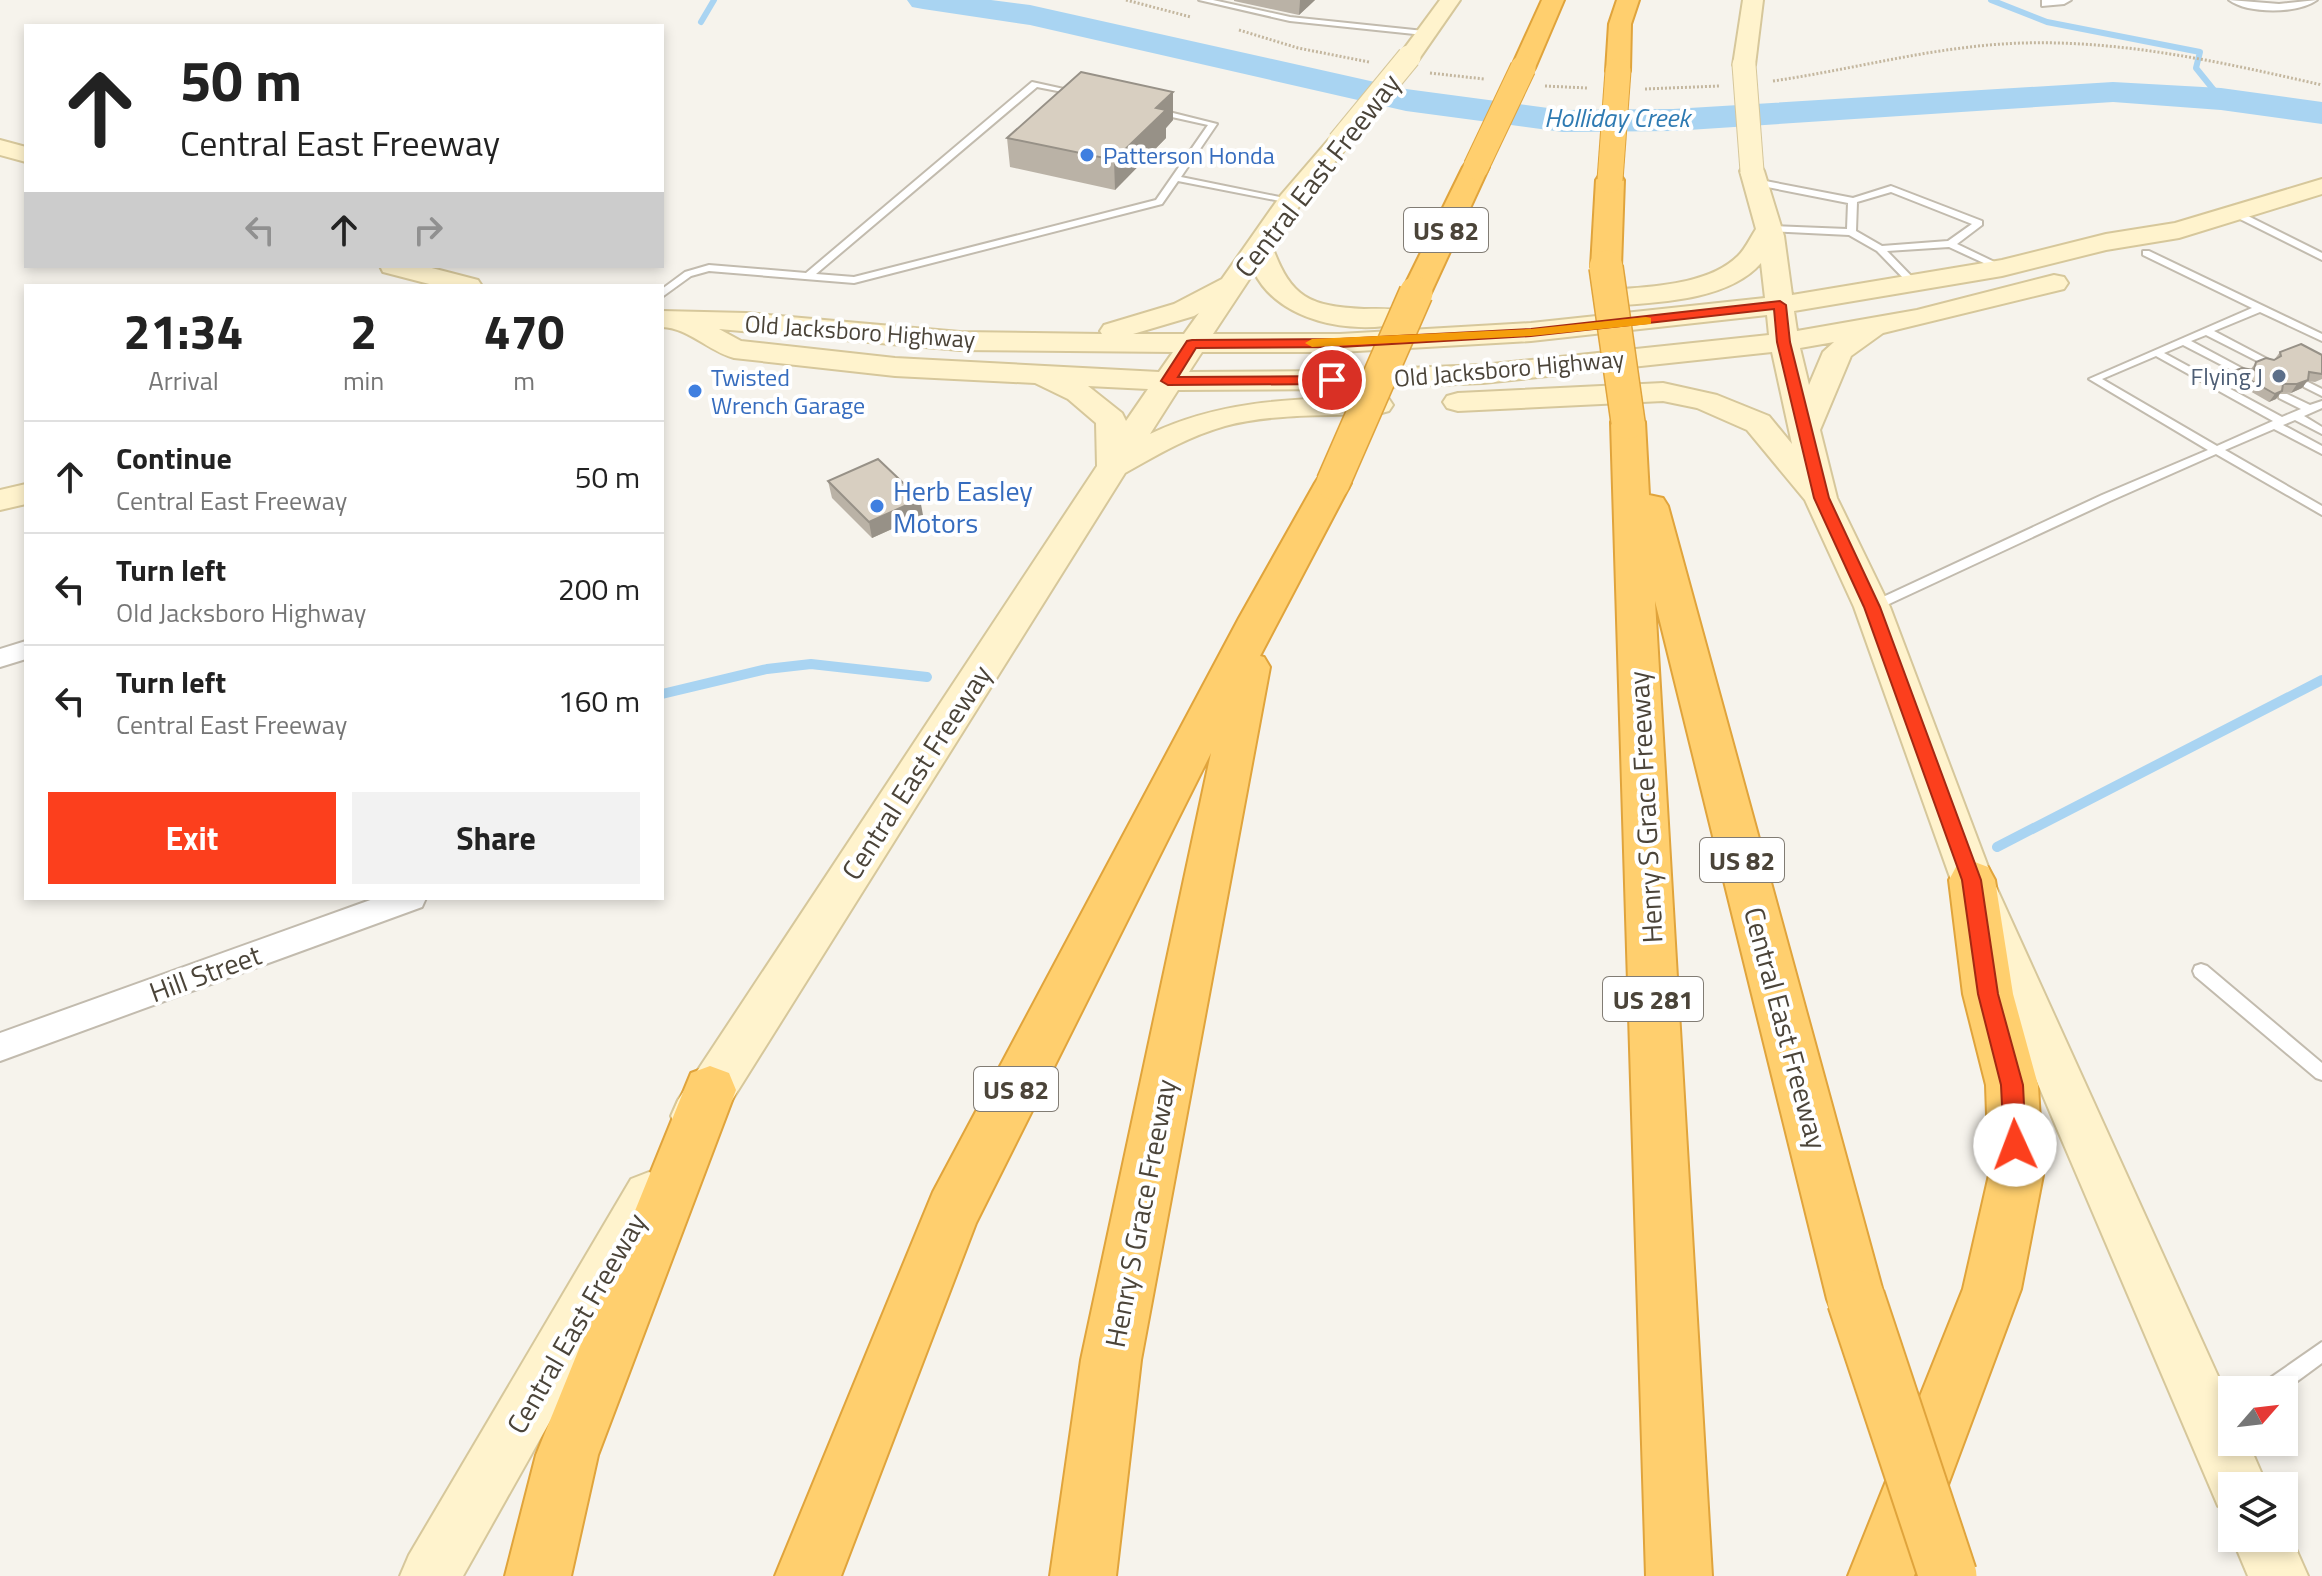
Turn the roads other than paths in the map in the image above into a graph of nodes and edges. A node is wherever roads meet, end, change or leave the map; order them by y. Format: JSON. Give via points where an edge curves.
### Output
{"nodes":[{"id":1,"x":1203,"y":0,"type":"edge"},
{"id":2,"x":1450,"y":0,"type":"edge"},
{"id":3,"x":1553,"y":0,"type":"edge"},
{"id":4,"x":1628,"y":0,"type":"edge"},
{"id":5,"x":1753,"y":0,"type":"edge"},
{"id":6,"x":2064,"y":0,"type":"edge"},
{"id":7,"x":2236,"y":0,"type":"edge"},
{"id":8,"x":2310,"y":0,"type":"edge"},
{"id":9,"x":2047,"y":3,"type":"dead end"},
{"id":10,"x":1424,"y":33,"type":"junction"},
{"id":11,"x":1094,"y":97,"type":"edge"},
{"id":12,"x":1139,"y":107,"type":"edge"},
{"id":13,"x":0,"y":147,"type":"edge"},
{"id":14,"x":24,"y":154,"type":"edge"},
{"id":15,"x":1753,"y":176,"type":"junction"},
{"id":16,"x":1175,"y":178,"type":"junction"},
{"id":17,"x":2321,"y":187,"type":"edge"},
{"id":18,"x":1290,"y":200,"type":"junction"},
{"id":19,"x":1853,"y":201,"type":"junction"},
{"id":20,"x":2235,"y":213,"type":"junction"},
{"id":21,"x":2179,"y":230,"type":"junction"},
{"id":22,"x":1851,"y":232,"type":"junction"},
{"id":23,"x":1770,"y":234,"type":"junction"},
{"id":24,"x":1950,"y":244,"type":"junction"},
{"id":25,"x":1259,"y":247,"type":"junction"},
{"id":26,"x":1880,"y":249,"type":"junction"},
{"id":27,"x":2146,"y":253,"type":"junction"},
{"id":28,"x":2322,"y":257,"type":"edge"},
{"id":29,"x":400,"y":268,"type":"edge"},
{"id":30,"x":2002,"y":268,"type":"junction"},
{"id":31,"x":809,"y":275,"type":"junction"},
{"id":32,"x":460,"y":284,"type":"edge"},
{"id":33,"x":1233,"y":284,"type":"junction"},
{"id":34,"x":1902,"y":286,"type":"junction"},
{"id":35,"x":664,"y":292,"type":"edge"},
{"id":36,"x":1539,"y":304,"type":"dead end"},
{"id":37,"x":1508,"y":307,"type":"dead end"},
{"id":38,"x":2261,"y":308,"type":"junction"},
{"id":39,"x":669,"y":322,"type":"edge"},
{"id":40,"x":1782,"y":324,"type":"junction"},
{"id":41,"x":1874,"y":326,"type":"junction"},
{"id":42,"x":2206,"y":331,"type":"junction"},
{"id":43,"x":2322,"y":338,"type":"edge"},
{"id":44,"x":2183,"y":341,"type":"junction"},
{"id":45,"x":1056,"y":342,"type":"junction"},
{"id":46,"x":1192,"y":344,"type":"junction"},
{"id":47,"x":2157,"y":353,"type":"junction"},
{"id":48,"x":2267,"y":363,"type":"edge"},
{"id":49,"x":2243,"y":373,"type":"edge"},
{"id":50,"x":1036,"y":375,"type":"junction"},
{"id":51,"x":1168,"y":381,"type":"junction"},
{"id":52,"x":2308,"y":385,"type":"edge"},
{"id":53,"x":2322,"y":393,"type":"edge"},
{"id":54,"x":2283,"y":396,"type":"edge"},
{"id":55,"x":2322,"y":404,"type":"edge"},
{"id":56,"x":2309,"y":409,"type":"junction"},
{"id":57,"x":2294,"y":415,"type":"junction"},
{"id":58,"x":1628,"y":422,"type":"junction"},
{"id":59,"x":2278,"y":423,"type":"junction"},
{"id":60,"x":1806,"y":428,"type":"junction"},
{"id":61,"x":2322,"y":431,"type":"edge"},
{"id":62,"x":2216,"y":450,"type":"junction"},
{"id":63,"x":2322,"y":451,"type":"edge"},
{"id":64,"x":1113,"y":467,"type":"junction"},
{"id":65,"x":24,"y":494,"type":"edge"},
{"id":66,"x":1821,"y":498,"type":"junction"},
{"id":67,"x":0,"y":500,"type":"edge"},
{"id":68,"x":2322,"y":511,"type":"edge"},
{"id":69,"x":1872,"y":607,"type":"junction"},
{"id":70,"x":1259,"y":618,"type":"junction"},
{"id":71,"x":24,"y":651,"type":"edge"},
{"id":72,"x":0,"y":658,"type":"edge"},
{"id":73,"x":1972,"y":880,"type":"junction"},
{"id":74,"x":405,"y":900,"type":"edge"},
{"id":75,"x":2201,"y":971,"type":"dead end"},
{"id":76,"x":0,"y":1047,"type":"edge"},
{"id":77,"x":2322,"y":1073,"type":"edge"},
{"id":78,"x":710,"y":1090,"type":"junction"},
{"id":79,"x":2322,"y":1351,"type":"edge"},
{"id":80,"x":2289,"y":1376,"type":"edge"},
{"id":81,"x":2218,"y":1414,"type":"edge"},
{"id":82,"x":2267,"y":1552,"type":"edge"},
{"id":83,"x":430,"y":1576,"type":"edge"},
{"id":84,"x":538,"y":1576,"type":"edge"},
{"id":85,"x":808,"y":1576,"type":"edge"},
{"id":86,"x":1083,"y":1576,"type":"edge"},
{"id":87,"x":1679,"y":1576,"type":"edge"},
{"id":88,"x":1881,"y":1576,"type":"edge"},
{"id":89,"x":1948,"y":1576,"type":"edge"},
{"id":90,"x":2278,"y":1576,"type":"edge"}],
"edges":[{"from":1,"to":10,"type":"lane","via":[[1290,19]]},
{"from":2,"to":10,"type":"main road","name":"Central East Freeway"},
{"from":3,"to":70,"type":"highway","number":"US 82","bridge":true,"via":[[1333,483]]},
{"from":4,"to":58,"type":"highway","name":"Central East Freeway","number":"US 82","bridge":true,"via":[[1620,24],[1606,267]]},
{"from":5,"to":15,"type":"main road","bridge":true,"via":[[1744,65]]},
{"from":6,"to":9,"type":"street"},
{"from":7,"to":8,"type":"street","via":[[2279,8]]},
{"from":10,"to":18,"type":"main road","name":"Central East Freeway","bridge":true},
{"from":11,"to":31,"type":"lane","via":[[1035,84]]},
{"from":12,"to":16,"type":"lane","via":[[1213,124]]},
{"from":13,"to":14,"type":"main road"},
{"from":15,"to":19,"type":"lane"},
{"from":15,"to":23,"type":"main road"},
{"from":16,"to":18,"type":"lane"},
{"from":16,"to":31,"type":"lane","via":[[1159,202],[854,280]]},
{"from":17,"to":20,"type":"main road","name":"Old Jacksboro Highway"},
{"from":18,"to":25,"type":"main road","name":"Central East Freeway"},
{"from":19,"to":22,"type":"lane"},
{"from":19,"to":24,"type":"lane","via":[[1891,189],[1979,223]]},
{"from":20,"to":21,"type":"main road","name":"Old Jacksboro Highway"},
{"from":20,"to":28,"type":"lane"},
{"from":21,"to":27,"type":"main road","name":"Old Jacksboro Highway"},
{"from":21,"to":30,"type":"main road","name":"Old Jacksboro Highway"},
{"from":22,"to":23,"type":"lane"},
{"from":22,"to":26,"type":"lane"},
{"from":23,"to":34,"type":"main road","via":[[1805,268],[1840,285]]},
{"from":23,"to":36,"type":"main road","via":[[1744,265],[1710,281],[1661,294]]},
{"from":23,"to":40,"type":"main road"},
{"from":24,"to":26,"type":"lane"},
{"from":24,"to":30,"type":"lane"},
{"from":25,"to":33,"type":"main road","name":"Central East Freeway"},
{"from":25,"to":37,"type":"main road","via":[[1282,294],[1342,316]]},
{"from":26,"to":34,"type":"lane"},
{"from":27,"to":38,"type":"lane"},
{"from":27,"to":41,"type":"main road","name":"Old Jacksboro Highway","via":[[2039,288]]},
{"from":29,"to":32,"type":"main road"},
{"from":30,"to":34,"type":"main road","name":"Old Jacksboro Highway"},
{"from":31,"to":35,"type":"lane","via":[[709,268],[688,274]]},
{"from":33,"to":45,"type":"main road","via":[[1184,310],[1135,327]]},
{"from":33,"to":46,"type":"main road","name":"Central East Freeway"},
{"from":34,"to":40,"type":"main road","name":"Old Jacksboro Highway"},
{"from":38,"to":42,"type":"lane"},
{"from":38,"to":43,"type":"lane"},
{"from":39,"to":45,"type":"main road","name":"Old Jacksboro Highway","via":[[746,321],[960,341]]},
{"from":39,"to":50,"type":"main road","name":"Old Jacksboro Highway","via":[[734,349],[895,367]]},
{"from":40,"to":41,"type":"main road","name":"Old Jacksboro Highway"},
{"from":40,"to":46,"type":"main road","name":"Old Jacksboro Highway","via":[[1340,343]]},
{"from":40,"to":51,"type":"main road","name":"Old Jacksboro Highway","via":[[1483,374]]},
{"from":40,"to":60,"type":"main road"},
{"from":41,"to":60,"type":"main road","via":[[1838,352]]},
{"from":42,"to":44,"type":"lane"},
{"from":42,"to":48,"type":"lane"},
{"from":44,"to":47,"type":"lane"},
{"from":44,"to":49,"type":"lane"},
{"from":45,"to":46,"type":"main road","name":"Old Jacksboro Highway"},
{"from":46,"to":51,"type":"main road","name":"Central East Freeway"},
{"from":47,"to":59,"type":"lane"},
{"from":47,"to":62,"type":"lane","via":[[2094,379]]},
{"from":50,"to":51,"type":"main road","name":"Old Jacksboro Highway"},
{"from":50,"to":64,"type":"main road","via":[[1079,393],[1111,420]]},
{"from":51,"to":64,"type":"main road","name":"Central East Freeway"},
{"from":52,"to":53,"type":"lane"},
{"from":54,"to":56,"type":"lane"},
{"from":55,"to":56,"type":"lane"},
{"from":56,"to":57,"type":"lane"},
{"from":57,"to":59,"type":"lane"},
{"from":57,"to":61,"type":"lane"},
{"from":58,"to":87,"type":"highway","name":"Henry S Grace Freeway","number":"US 281"},
{"from":58,"to":89,"type":"highway","name":"Central East Freeway","number":"US 82","bridge":true,"via":[[1856,1299]]},
{"from":59,"to":62,"type":"lane"},
{"from":59,"to":63,"type":"lane"},
{"from":60,"to":66,"type":"main road"},
{"from":62,"to":68,"type":"lane"},
{"from":62,"to":69,"type":"lane"},
{"from":64,"to":66,"type":"main road","via":[[1214,419],[1265,411],[1663,392],[1706,401],[1758,423]]},
{"from":64,"to":78,"type":"main road","name":"Central East Freeway"},
{"from":65,"to":67,"type":"main road"},
{"from":66,"to":69,"type":"main road"},
{"from":69,"to":73,"type":"main road"},
{"from":70,"to":85,"type":"highway","number":"US 82","via":[[953,1211]]},
{"from":70,"to":86,"type":"highway","name":"Henry S Grace Freeway","via":[[1111,1360]]},
{"from":71,"to":72,"type":"street"},
{"from":73,"to":81,"type":"main road"},
{"from":73,"to":88,"type":"highway","via":[[1988,994],[2012,1085],[2016,1175],[1992,1289]]},
{"from":74,"to":76,"type":"street","name":"Hill Street"},
{"from":75,"to":77,"type":"lane"},
{"from":78,"to":83,"type":"main road","name":"Central East Freeway"},
{"from":78,"to":84,"type":"highway","via":[[567,1455]]},
{"from":79,"to":80,"type":"lane"},
{"from":82,"to":90,"type":"main road"}]}
